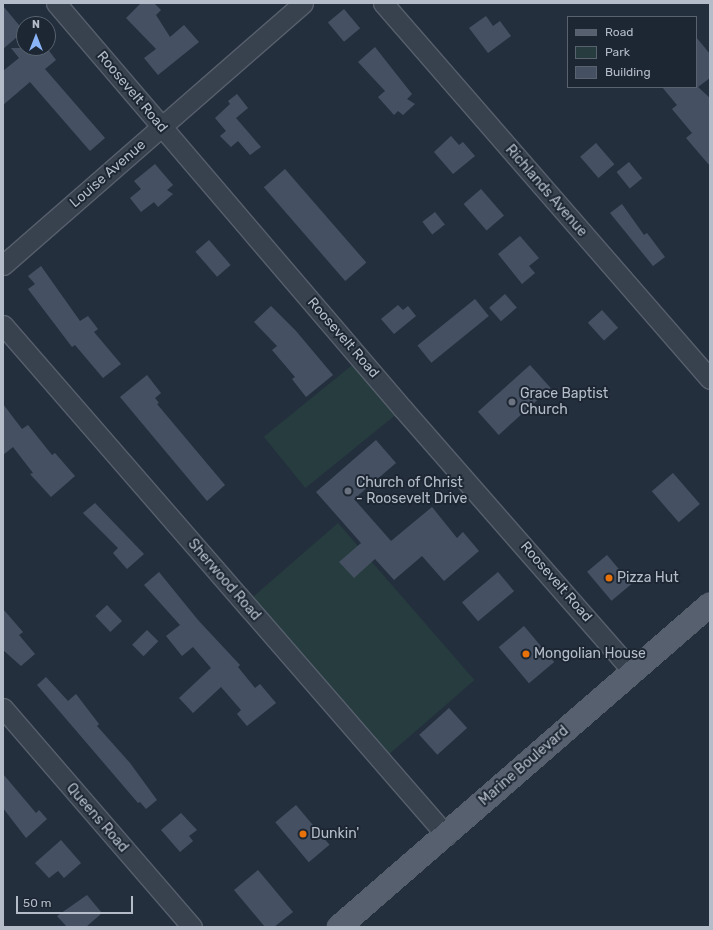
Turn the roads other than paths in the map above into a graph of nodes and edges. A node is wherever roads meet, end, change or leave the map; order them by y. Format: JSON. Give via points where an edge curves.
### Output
{"nodes":[{"id":1,"x":56,"y":3,"type":"edge"},
{"id":2,"x":303,"y":3,"type":"edge"},
{"id":3,"x":383,"y":3,"type":"edge"},
{"id":4,"x":161,"y":127,"type":"junction"},
{"id":5,"x":3,"y":266,"type":"edge"},
{"id":6,"x":3,"y":325,"type":"edge"},
{"id":7,"x":710,"y":379,"type":"edge"},
{"id":8,"x":710,"y":605,"type":"edge"},
{"id":9,"x":632,"y":671,"type":"junction"},
{"id":10,"x":3,"y":708,"type":"edge"},
{"id":11,"x":446,"y":835,"type":"junction"},
{"id":12,"x":192,"y":927,"type":"edge"},
{"id":13,"x":339,"y":927,"type":"edge"}],
"edges":[{"from":1,"to":4,"type":"street","name":"Roosevelt Road"},
{"from":2,"to":4,"type":"street","name":"Louise Avenue"},
{"from":3,"to":7,"type":"street","name":"Richlands Avenue"},
{"from":4,"to":5,"type":"street","name":"Louise Avenue"},
{"from":4,"to":9,"type":"street","name":"Roosevelt Road"},
{"from":6,"to":11,"type":"street","name":"Sherwood Road"},
{"from":8,"to":9,"type":"main road","name":"Marine Boulevard"},
{"from":9,"to":11,"type":"main road","name":"Marine Boulevard"},
{"from":10,"to":12,"type":"street","name":"Queens Road"},
{"from":11,"to":13,"type":"main road","name":"Marine Boulevard"}]}
